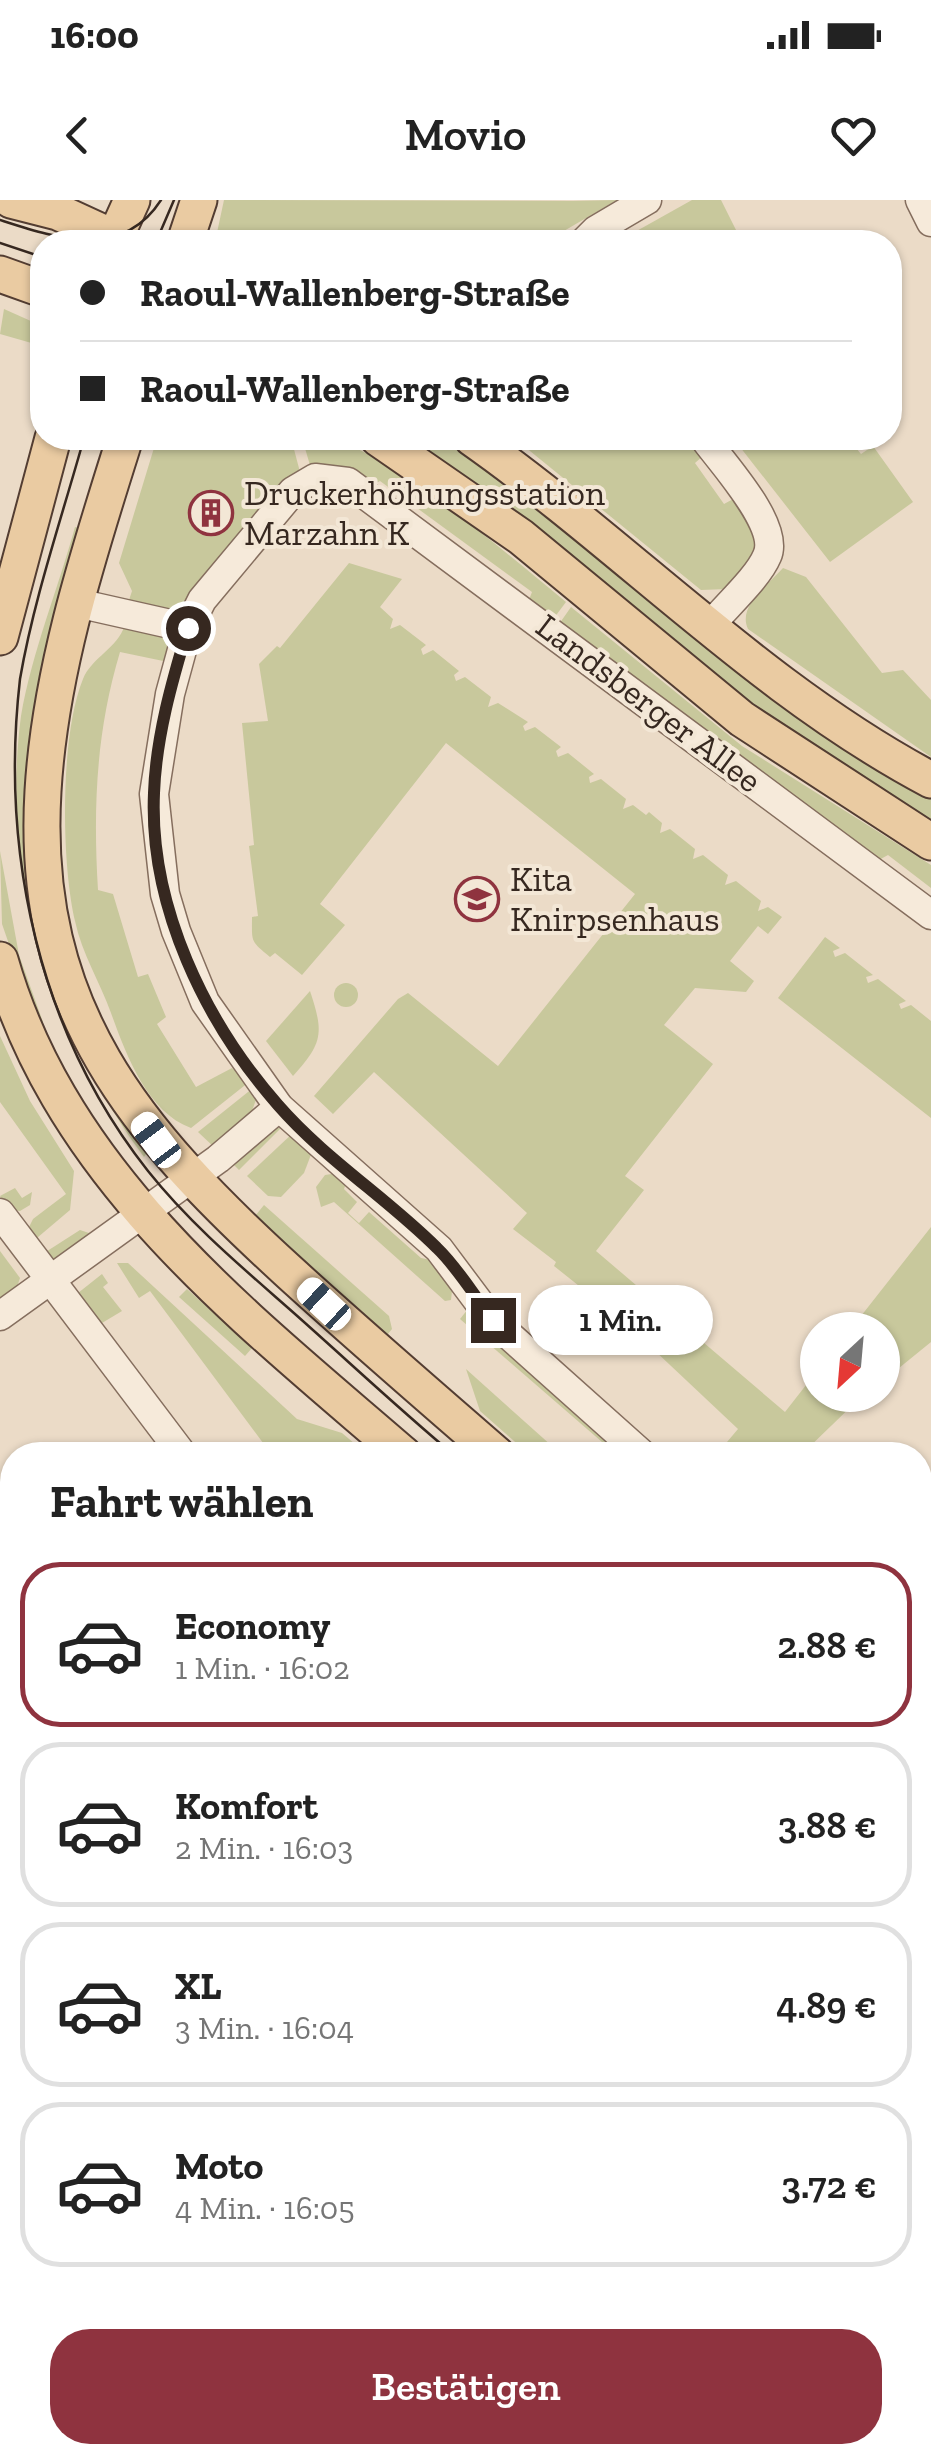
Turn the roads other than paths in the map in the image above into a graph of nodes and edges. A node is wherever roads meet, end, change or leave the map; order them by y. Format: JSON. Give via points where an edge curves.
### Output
{"nodes":[{"id":1,"x":12,"y":200,"type":"edge"},
{"id":2,"x":132,"y":200,"type":"edge"},
{"id":3,"x":198,"y":200,"type":"edge"},
{"id":4,"x":647,"y":200,"type":"edge"},
{"id":5,"x":920,"y":200,"type":"edge"},
{"id":6,"x":931,"y":222,"type":"edge"},
{"id":7,"x":95,"y":230,"type":"edge"},
{"id":8,"x":121,"y":230,"type":"edge"},
{"id":9,"x":189,"y":230,"type":"edge"},
{"id":10,"x":596,"y":230,"type":"edge"},
{"id":11,"x":0,"y":274,"type":"edge"},
{"id":12,"x":30,"y":285,"type":"edge"},
{"id":13,"x":49,"y":450,"type":"edge"},
{"id":14,"x":122,"y":450,"type":"edge"},
{"id":15,"x":395,"y":450,"type":"edge"},
{"id":16,"x":488,"y":450,"type":"edge"},
{"id":17,"x":713,"y":450,"type":"edge"},
{"id":18,"x":8,"y":574,"type":"edge"},
{"id":19,"x":77,"y":604,"type":"junction"},
{"id":20,"x":188,"y":628,"type":"junction"},
{"id":21,"x":708,"y":628,"type":"junction"},
{"id":22,"x":0,"y":637,"type":"edge"},
{"id":23,"x":931,"y":780,"type":"edge"},
{"id":24,"x":931,"y":842,"type":"edge"},
{"id":25,"x":931,"y":915,"type":"edge"},
{"id":26,"x":0,"y":960,"type":"edge"},
{"id":27,"x":279,"y":1107,"type":"junction"},
{"id":28,"x":190,"y":1180,"type":"junction"},
{"id":29,"x":0,"y":1213,"type":"edge"},
{"id":30,"x":141,"y":1214,"type":"junction"},
{"id":31,"x":49,"y":1280,"type":"junction"},
{"id":32,"x":0,"y":1316,"type":"edge"},
{"id":33,"x":173,"y":1442,"type":"edge"},
{"id":34,"x":389,"y":1442,"type":"edge"},
{"id":35,"x":482,"y":1442,"type":"edge"},
{"id":36,"x":629,"y":1442,"type":"edge"}],
"edges":[{"from":1,"to":7,"type":"main road"},
{"from":2,"to":8,"type":"main road"},
{"from":3,"to":9,"type":"main road"},
{"from":4,"to":10,"type":"street"},
{"from":5,"to":6,"type":"street"},
{"from":11,"to":12,"type":"main road"},
{"from":13,"to":18,"type":"main road"},
{"from":14,"to":19,"type":"main road"},
{"from":15,"to":24,"type":"main road","name":"Landsberger Allee","via":[[521,537],[758,730]]},
{"from":16,"to":21,"type":"main road"},
{"from":17,"to":21,"type":"street","via":[[765,522],[770,544],[766,561]]},
{"from":18,"to":22,"type":"main road"},
{"from":19,"to":20,"type":"street"},
{"from":19,"to":28,"type":"main road","via":[[43,789],[44,880],[55,940],[108,1072]]},
{"from":20,"to":25,"type":"street","name":"Landsberger Allee","via":[[202,600],[293,491],[330,476],[364,492]]},
{"from":20,"to":27,"type":"street","name":"Landsberger Allee","via":[[154,794],[166,894],[205,1002]]},
{"from":21,"to":23,"type":"main road","via":[[814,709]]},
{"from":26,"to":30,"type":"main road","via":[[52,1090]]},
{"from":27,"to":28,"type":"street"},
{"from":27,"to":36,"type":"street","name":"Landsberger Allee","via":[[440,1250],[493,1320]]},
{"from":28,"to":30,"type":"street"},
{"from":28,"to":35,"type":"main road"},
{"from":29,"to":31,"type":"street"},
{"from":30,"to":31,"type":"street"},
{"from":30,"to":34,"type":"main road","via":[[194,1270]]},
{"from":31,"to":32,"type":"street"},
{"from":31,"to":33,"type":"street"}]}
